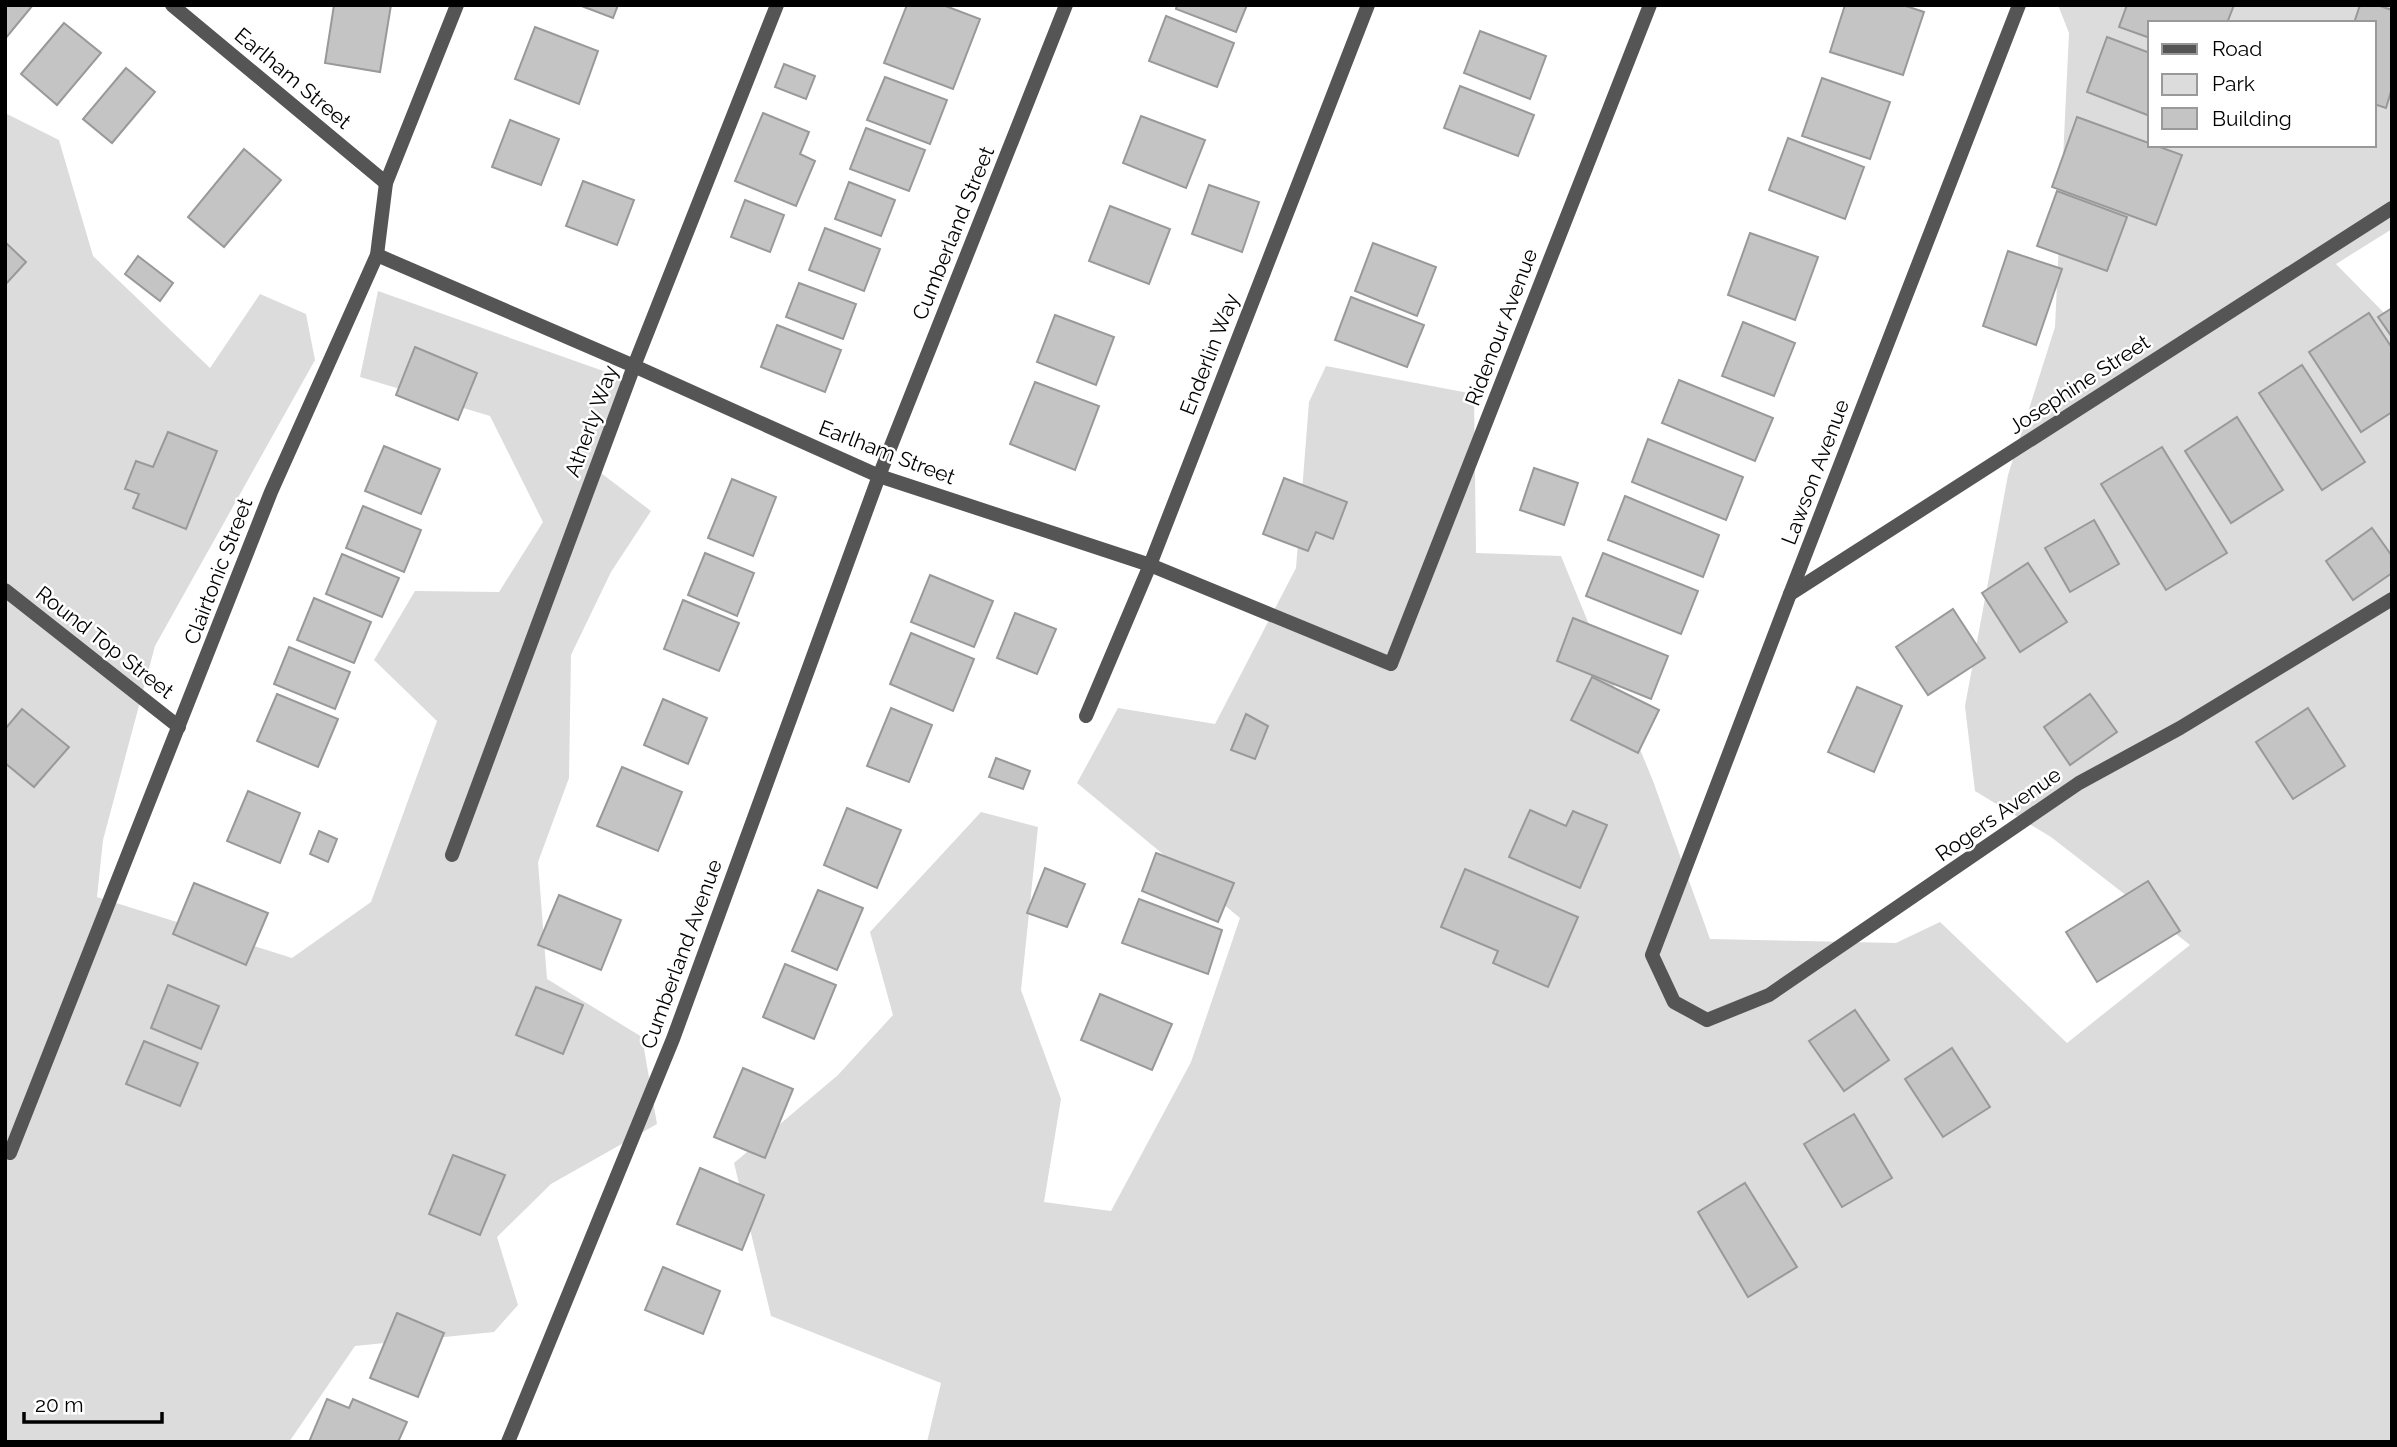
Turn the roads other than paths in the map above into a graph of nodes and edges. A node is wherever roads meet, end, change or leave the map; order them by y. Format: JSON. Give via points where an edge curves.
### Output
{"nodes":[{"id":1,"x":172,"y":5,"type":"edge"},
{"id":2,"x":457,"y":5,"type":"edge"},
{"id":3,"x":777,"y":5,"type":"edge"},
{"id":4,"x":1066,"y":5,"type":"edge"},
{"id":5,"x":1368,"y":5,"type":"edge"},
{"id":6,"x":1650,"y":5,"type":"edge"},
{"id":7,"x":2020,"y":5,"type":"edge"},
{"id":8,"x":386,"y":183,"type":"junction"},
{"id":9,"x":2392,"y":208,"type":"edge"},
{"id":10,"x":377,"y":255,"type":"junction"},
{"id":11,"x":634,"y":366,"type":"junction"},
{"id":12,"x":879,"y":475,"type":"junction"},
{"id":13,"x":1150,"y":565,"type":"junction"},
{"id":14,"x":5,"y":590,"type":"edge"},
{"id":15,"x":1790,"y":594,"type":"junction"},
{"id":16,"x":2392,"y":599,"type":"edge"},
{"id":17,"x":1391,"y":664,"type":"joint"},
{"id":18,"x":1086,"y":716,"type":"dead end"},
{"id":19,"x":179,"y":727,"type":"junction"},
{"id":20,"x":452,"y":855,"type":"dead end"},
{"id":21,"x":1652,"y":955,"type":"joint"},
{"id":22,"x":10,"y":1153,"type":"dead end"},
{"id":23,"x":508,"y":1441,"type":"edge"}],
"edges":[{"from":1,"to":8,"type":"street","name":"Earlham Street"},
{"from":2,"to":8,"type":"street","name":"Clairtonic Street"},
{"from":3,"to":11,"type":"street","name":"Atherly Way"},
{"from":4,"to":12,"type":"street","name":"Cumberland Street"},
{"from":5,"to":13,"type":"street","name":"Enderlin Way"},
{"from":6,"to":17,"type":"street","name":"Ridenour Avenue"},
{"from":7,"to":15,"type":"street","name":"Lawson Avenue"},
{"from":8,"to":10,"type":"street","name":"Clairtonic Street"},
{"from":9,"to":15,"type":"street","name":"Josephine Street"},
{"from":10,"to":11,"type":"street","name":"Earlham Street"},
{"from":10,"to":19,"type":"street","name":"Clairtonic Street","via":[[271,492]]},
{"from":11,"to":12,"type":"street","name":"Earlham Street"},
{"from":11,"to":20,"type":"street","name":"Atherly Way"},
{"from":12,"to":13,"type":"street","name":"Earlham Street"},
{"from":12,"to":23,"type":"street","name":"Cumberland Avenue","via":[[673,1040]]},
{"from":13,"to":17,"type":"street","name":"Earlham Street"},
{"from":13,"to":18,"type":"street","name":"Enderlin Way"},
{"from":14,"to":19,"type":"street","name":"Round Top Street"},
{"from":15,"to":21,"type":"street","name":"Lawson Avenue"},
{"from":16,"to":21,"type":"street","name":"Rogers Avenue","via":[[2180,728],[2079,783],[1769,995],[1707,1020],[1674,1002]]},
{"from":19,"to":22,"type":"street","name":"Clairtonic Street"}]}
